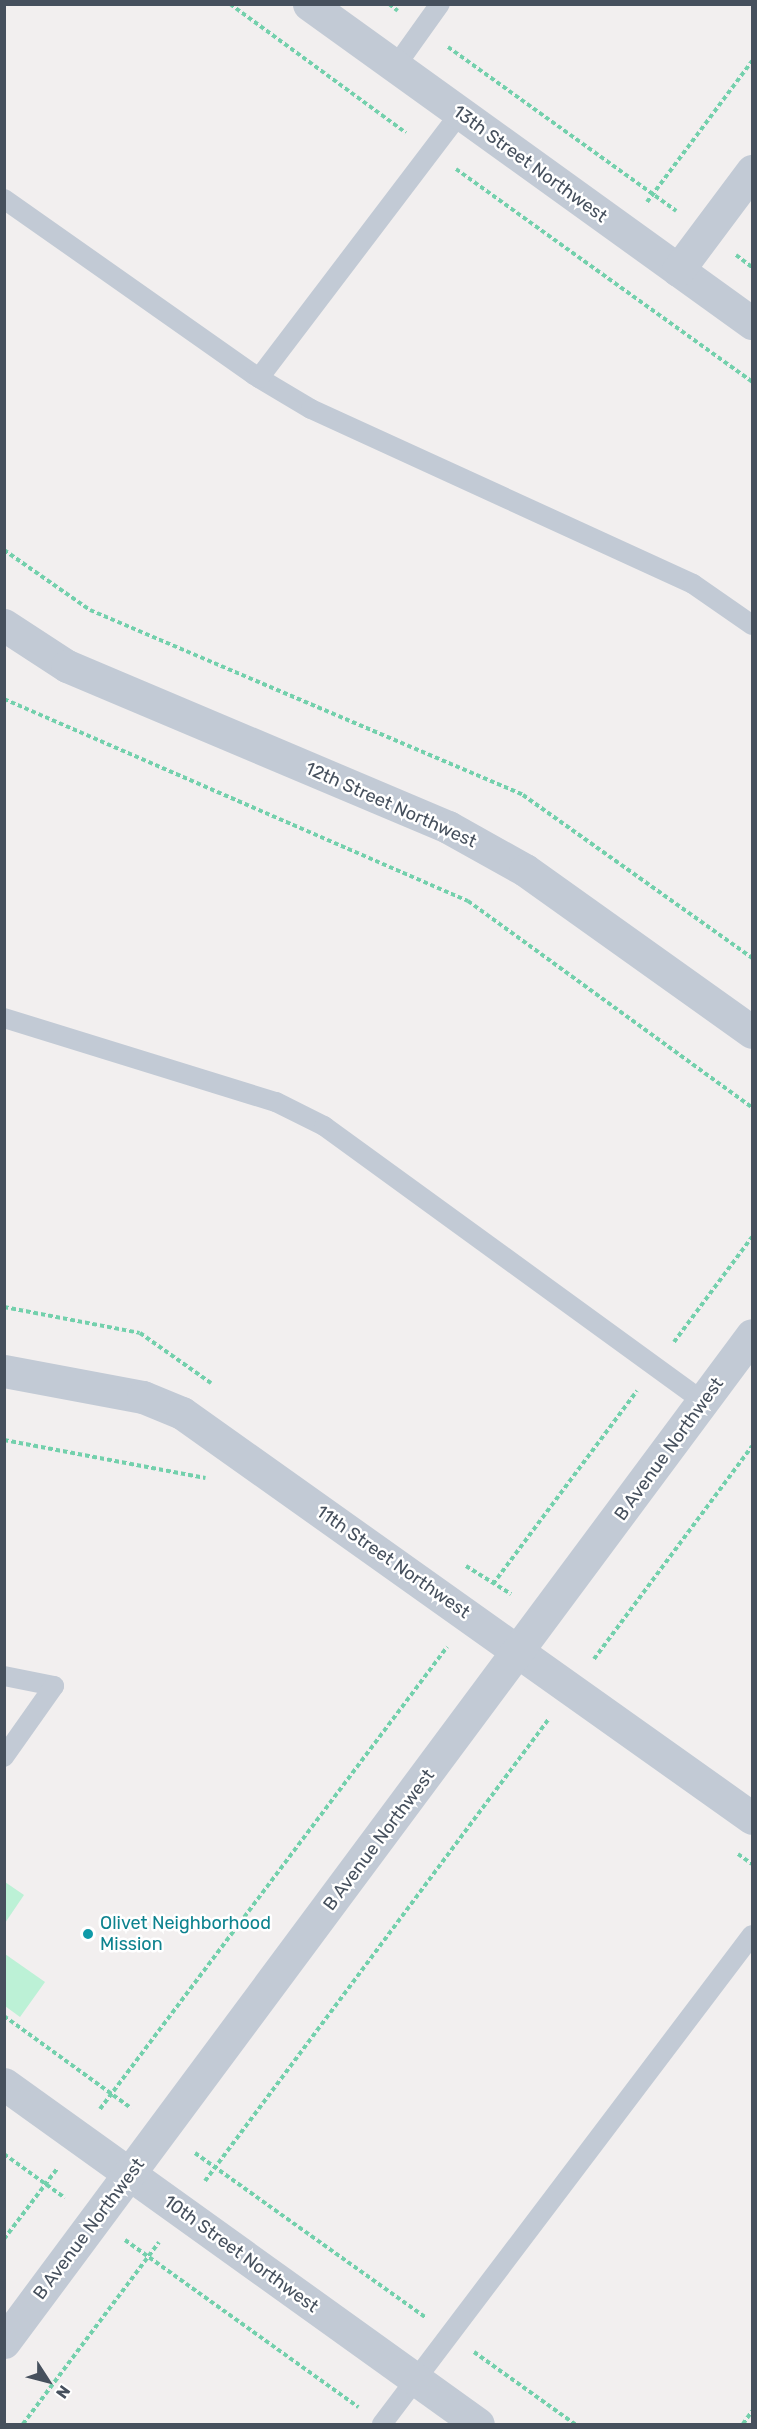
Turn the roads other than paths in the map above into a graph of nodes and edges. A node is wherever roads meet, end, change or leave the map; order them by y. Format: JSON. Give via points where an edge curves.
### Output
{"nodes":[{"id":1,"x":309,"y":4,"type":"edge"},
{"id":2,"x":440,"y":4,"type":"edge"},
{"id":3,"x":395,"y":67,"type":"junction"},
{"id":4,"x":460,"y":113,"type":"junction"},
{"id":5,"x":753,"y":171,"type":"edge"},
{"id":6,"x":4,"y":199,"type":"edge"},
{"id":7,"x":678,"y":270,"type":"junction"},
{"id":8,"x":753,"y":323,"type":"edge"},
{"id":9,"x":259,"y":378,"type":"junction"},
{"id":10,"x":4,"y":625,"type":"edge"},
{"id":11,"x":753,"y":625,"type":"edge"},
{"id":12,"x":4,"y":1018,"type":"edge"},
{"id":13,"x":753,"y":1032,"type":"edge"},
{"id":14,"x":753,"y":1335,"type":"edge"},
{"id":15,"x":4,"y":1371,"type":"edge"},
{"id":16,"x":704,"y":1401,"type":"junction"},
{"id":17,"x":519,"y":1651,"type":"junction"},
{"id":18,"x":4,"y":1676,"type":"edge"},
{"id":19,"x":4,"y":1757,"type":"edge"},
{"id":20,"x":753,"y":1818,"type":"edge"},
{"id":21,"x":753,"y":1935,"type":"edge"},
{"id":22,"x":4,"y":2084,"type":"edge"},
{"id":23,"x":130,"y":2174,"type":"junction"},
{"id":24,"x":4,"y":2342,"type":"edge"},
{"id":25,"x":416,"y":2380,"type":"junction"},
{"id":26,"x":382,"y":2424,"type":"edge"},
{"id":27,"x":478,"y":2424,"type":"edge"}],
"edges":[{"from":1,"to":3,"type":"street","name":"13th Street Northwest"},
{"from":2,"to":3,"type":"lane"},
{"from":3,"to":4,"type":"street","name":"13th Street Northwest"},
{"from":4,"to":7,"type":"street","name":"13th Street Northwest"},
{"from":4,"to":9,"type":"lane"},
{"from":5,"to":7,"type":"street"},
{"from":6,"to":9,"type":"lane"},
{"from":7,"to":8,"type":"street","name":"13th Street Northwest"},
{"from":9,"to":11,"type":"lane","via":[[311,409],[693,584]]},
{"from":10,"to":13,"type":"street","name":"12th Street Northwest","via":[[67,666],[448,827],[525,870]]},
{"from":12,"to":16,"type":"lane","via":[[276,1102],[324,1126]]},
{"from":14,"to":16,"type":"street","name":"B Avenue Northwest"},
{"from":15,"to":17,"type":"street","name":"11th Street Northwest","via":[[143,1397],[182,1413]]},
{"from":16,"to":17,"type":"street","name":"B Avenue Northwest"},
{"from":17,"to":20,"type":"street","name":"11th Street Northwest"},
{"from":17,"to":23,"type":"street","name":"B Avenue Northwest"},
{"from":18,"to":19,"type":"lane","via":[[54,1686]]},
{"from":21,"to":25,"type":"lane"},
{"from":22,"to":23,"type":"street","name":"10th Street Northwest"},
{"from":23,"to":24,"type":"street","name":"B Avenue Northwest"},
{"from":23,"to":25,"type":"street","name":"10th Street Northwest"},
{"from":25,"to":26,"type":"lane"},
{"from":25,"to":27,"type":"street","name":"10th Street Northwest"}]}
